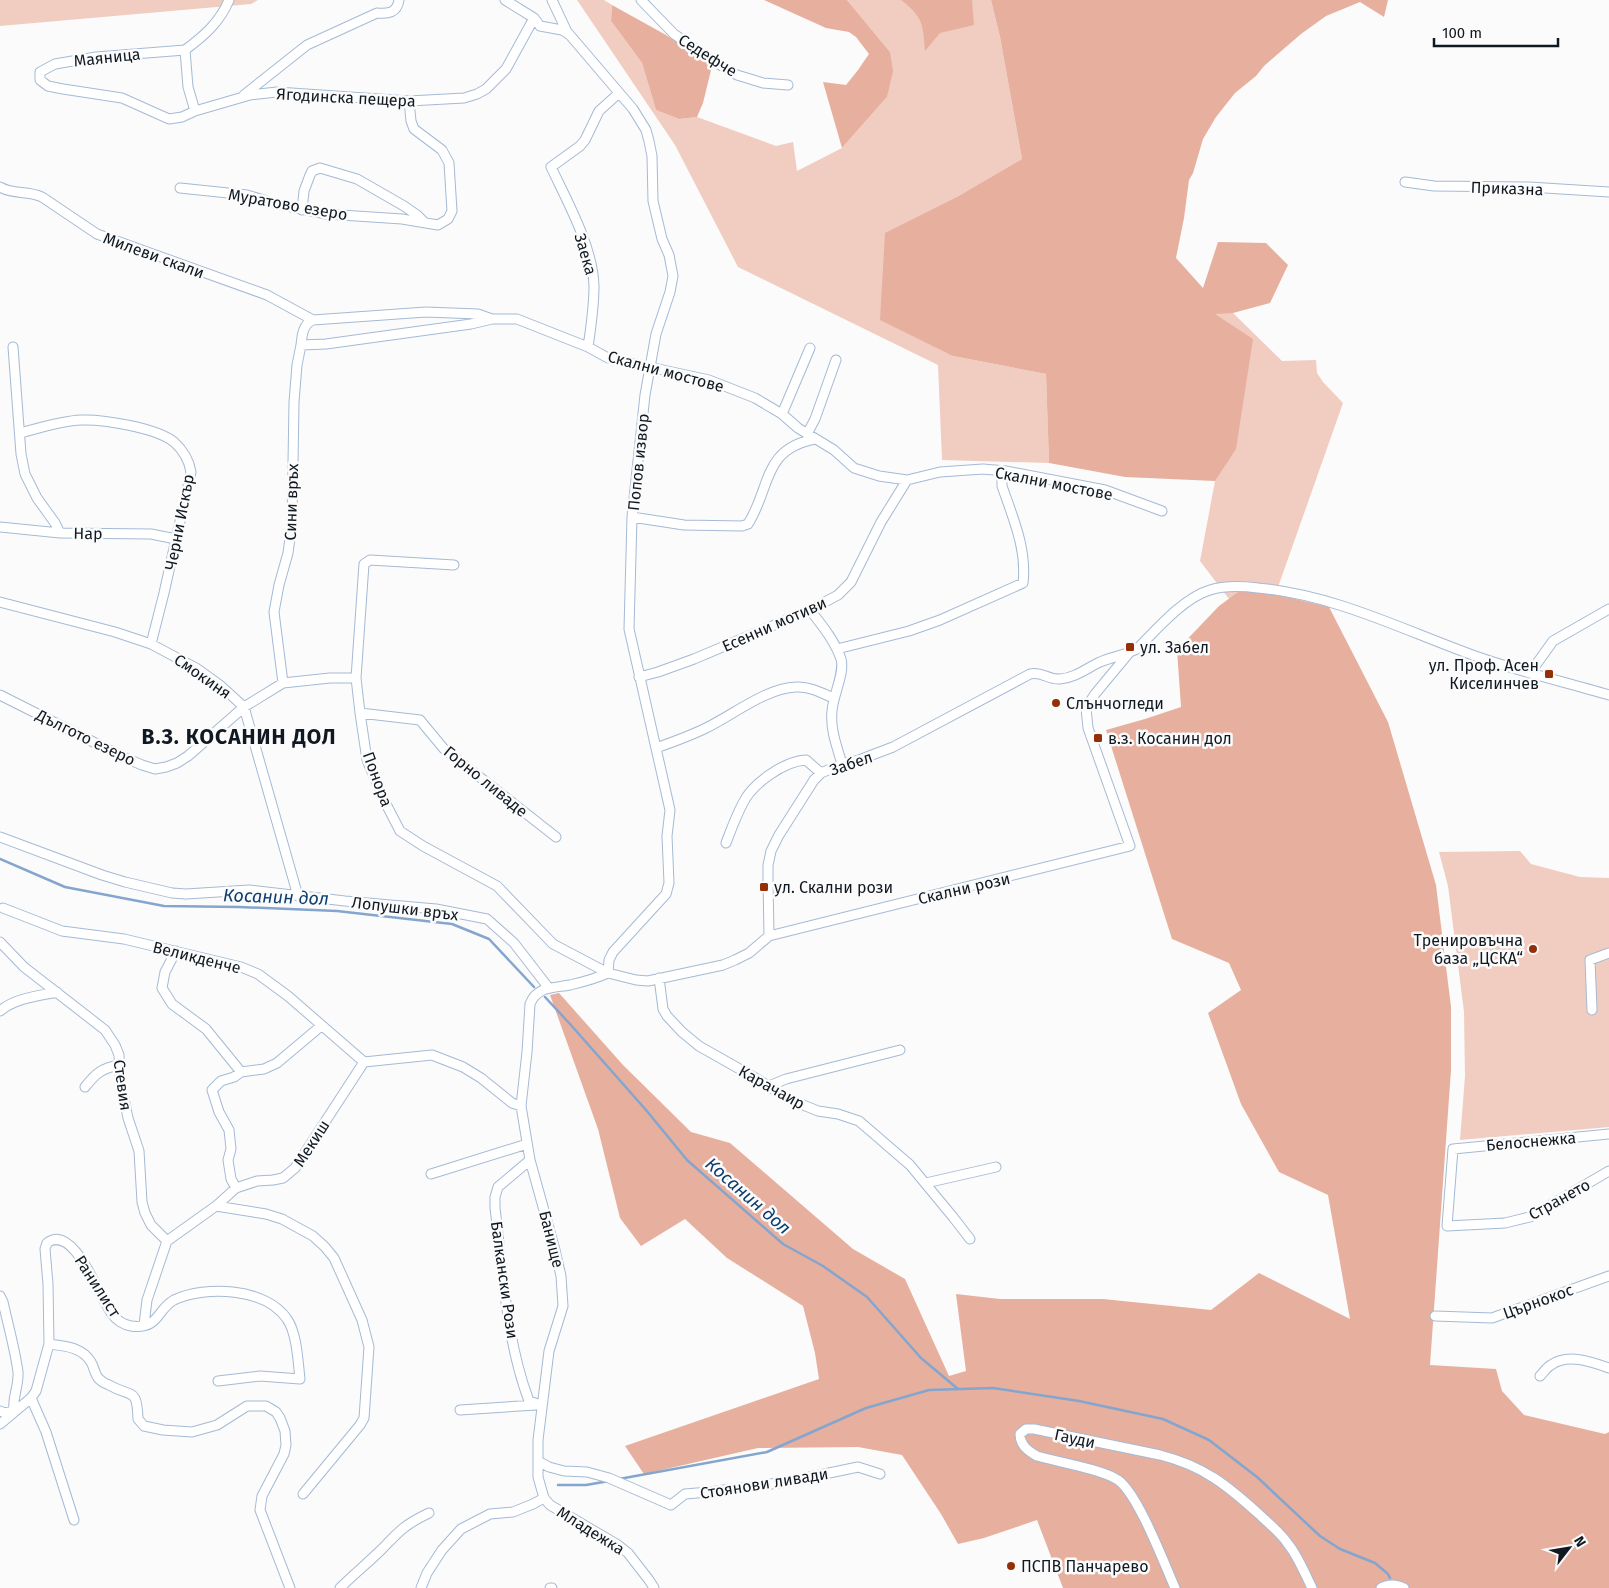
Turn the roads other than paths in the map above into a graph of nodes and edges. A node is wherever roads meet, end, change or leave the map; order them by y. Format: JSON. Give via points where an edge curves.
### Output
{"nodes":[{"id":1,"x":229,"y":0,"type":"edge"},
{"id":2,"x":400,"y":0,"type":"edge"},
{"id":3,"x":505,"y":0,"type":"edge"},
{"id":4,"x":552,"y":0,"type":"edge"},
{"id":5,"x":641,"y":0,"type":"edge"},
{"id":6,"x":534,"y":18,"type":"junction"},
{"id":7,"x":569,"y":34,"type":"junction"},
{"id":8,"x":185,"y":50,"type":"junction"},
{"id":9,"x":40,"y":80,"type":"joint"},
{"id":10,"x":788,"y":85,"type":"dead end"},
{"id":11,"x":619,"y":93,"type":"junction"},
{"id":12,"x":241,"y":98,"type":"junction"},
{"id":13,"x":409,"y":101,"type":"junction"},
{"id":14,"x":196,"y":111,"type":"junction"},
{"id":15,"x":1405,"y":182,"type":"dead end"},
{"id":16,"x":0,"y":187,"type":"edge"},
{"id":17,"x":180,"y":188,"type":"dead end"},
{"id":18,"x":1609,"y":192,"type":"edge"},
{"id":19,"x":302,"y":210,"type":"junction"},
{"id":20,"x":426,"y":223,"type":"junction"},
{"id":21,"x":492,"y":319,"type":"junction"},
{"id":22,"x":313,"y":320,"type":"junction"},
{"id":23,"x":301,"y":345,"type":"junction"},
{"id":24,"x":13,"y":347,"type":"dead end"},
{"id":25,"x":588,"y":347,"type":"junction"},
{"id":26,"x":810,"y":348,"type":"dead end"},
{"id":27,"x":836,"y":360,"type":"dead end"},
{"id":28,"x":650,"y":366,"type":"junction"},
{"id":29,"x":782,"y":414,"type":"junction"},
{"id":30,"x":20,"y":433,"type":"junction"},
{"id":31,"x":811,"y":436,"type":"junction"},
{"id":32,"x":1006,"y":471,"type":"junction"},
{"id":33,"x":907,"y":480,"type":"junction"},
{"id":34,"x":1162,"y":511,"type":"dead end"},
{"id":35,"x":632,"y":517,"type":"junction"},
{"id":36,"x":0,"y":527,"type":"edge"},
{"id":37,"x":60,"y":533,"type":"junction"},
{"id":38,"x":176,"y":539,"type":"junction"},
{"id":39,"x":454,"y":565,"type":"dead end"},
{"id":40,"x":0,"y":602,"type":"edge"},
{"id":41,"x":1609,"y":609,"type":"edge"},
{"id":42,"x":810,"y":610,"type":"junction"},
{"id":43,"x":151,"y":644,"type":"junction"},
{"id":44,"x":836,"y":649,"type":"junction"},
{"id":45,"x":1129,"y":653,"type":"junction"},
{"id":46,"x":1530,"y":673,"type":"junction"},
{"id":47,"x":639,"y":677,"type":"junction"},
{"id":48,"x":356,"y":678,"type":"junction"},
{"id":49,"x":283,"y":683,"type":"junction"},
{"id":50,"x":0,"y":694,"type":"edge"},
{"id":51,"x":1609,"y":695,"type":"edge"},
{"id":52,"x":833,"y":698,"type":"junction"},
{"id":53,"x":244,"y":706,"type":"junction"},
{"id":54,"x":360,"y":713,"type":"junction"},
{"id":55,"x":656,"y":748,"type":"junction"},
{"id":56,"x":842,"y":764,"type":"junction"},
{"id":57,"x":821,"y":774,"type":"junction"},
{"id":58,"x":556,"y":837,"type":"dead end"},
{"id":59,"x":0,"y":838,"type":"edge"},
{"id":60,"x":726,"y":843,"type":"dead end"},
{"id":61,"x":298,"y":896,"type":"junction"},
{"id":62,"x":2,"y":908,"type":"dead end"},
{"id":63,"x":768,"y":936,"type":"junction"},
{"id":64,"x":0,"y":942,"type":"edge"},
{"id":65,"x":176,"y":951,"type":"junction"},
{"id":66,"x":1609,"y":953,"type":"edge"},
{"id":67,"x":608,"y":973,"type":"junction"},
{"id":68,"x":659,"y":978,"type":"junction"},
{"id":69,"x":548,"y":988,"type":"junction"},
{"id":70,"x":57,"y":992,"type":"junction"},
{"id":71,"x":1592,"y":1010,"type":"dead end"},
{"id":72,"x":0,"y":1011,"type":"edge"},
{"id":73,"x":320,"y":1026,"type":"junction"},
{"id":74,"x":900,"y":1050,"type":"dead end"},
{"id":75,"x":364,"y":1062,"type":"junction"},
{"id":76,"x":120,"y":1065,"type":"junction"},
{"id":77,"x":241,"y":1072,"type":"junction"},
{"id":78,"x":769,"y":1086,"type":"junction"},
{"id":79,"x":85,"y":1087,"type":"dead end"},
{"id":80,"x":522,"y":1106,"type":"junction"},
{"id":81,"x":1609,"y":1134,"type":"edge"},
{"id":82,"x":528,"y":1144,"type":"junction"},
{"id":83,"x":530,"y":1160,"type":"junction"},
{"id":84,"x":996,"y":1167,"type":"dead end"},
{"id":85,"x":1609,"y":1171,"type":"edge"},
{"id":86,"x":431,"y":1174,"type":"dead end"},
{"id":87,"x":926,"y":1183,"type":"junction"},
{"id":88,"x":236,"y":1188,"type":"junction"},
{"id":89,"x":216,"y":1206,"type":"junction"},
{"id":90,"x":1447,"y":1226,"type":"joint"},
{"id":91,"x":970,"y":1239,"type":"dead end"},
{"id":92,"x":167,"y":1241,"type":"junction"},
{"id":93,"x":1609,"y":1276,"type":"edge"},
{"id":94,"x":0,"y":1296,"type":"edge"},
{"id":95,"x":1435,"y":1316,"type":"dead end"},
{"id":96,"x":144,"y":1325,"type":"junction"},
{"id":97,"x":49,"y":1344,"type":"junction"},
{"id":98,"x":1609,"y":1368,"type":"edge"},
{"id":99,"x":1540,"y":1376,"type":"dead end"},
{"id":100,"x":218,"y":1381,"type":"dead end"},
{"id":101,"x":31,"y":1398,"type":"junction"},
{"id":102,"x":541,"y":1405,"type":"junction"},
{"id":103,"x":460,"y":1410,"type":"dead end"},
{"id":104,"x":0,"y":1411,"type":"edge"},
{"id":105,"x":14,"y":1411,"type":"junction"},
{"id":106,"x":0,"y":1424,"type":"edge"},
{"id":107,"x":538,"y":1460,"type":"junction"},
{"id":108,"x":880,"y":1474,"type":"dead end"},
{"id":109,"x":303,"y":1494,"type":"dead end"},
{"id":110,"x":544,"y":1498,"type":"junction"},
{"id":111,"x":429,"y":1513,"type":"dead end"},
{"id":112,"x":74,"y":1520,"type":"dead end"},
{"id":113,"x":290,"y":1588,"type":"edge"},
{"id":114,"x":340,"y":1588,"type":"edge"},
{"id":115,"x":421,"y":1588,"type":"edge"},
{"id":116,"x":654,"y":1588,"type":"edge"},
{"id":117,"x":1175,"y":1588,"type":"edge"},
{"id":118,"x":1312,"y":1588,"type":"edge"},
{"id":119,"x":1381,"y":1588,"type":"edge"},
{"id":120,"x":1404,"y":1588,"type":"edge"}],
"edges":[{"from":1,"to":8,"type":"street","via":[[217,22]]},
{"from":2,"to":12,"type":"street","via":[[394,11],[377,13],[306,45]]},
{"from":3,"to":6,"type":"street"},
{"from":4,"to":7,"type":"street","name":"Попов извор"},
{"from":5,"to":10,"type":"street","name":"Седефче","via":[[674,34],[715,62],[738,75],[763,83]]},
{"from":6,"to":7,"type":"street","via":[[540,26]]},
{"from":6,"to":13,"type":"street","name":"Ягодинска пещера","via":[[506,69],[486,89],[464,98]]},
{"from":7,"to":11,"type":"street","name":"Попов извор"},
{"from":8,"to":9,"type":"street","name":"Маяница","via":[[96,57],[55,64],[40,72]]},
{"from":8,"to":14,"type":"street","via":[[188,87]]},
{"from":9,"to":14,"type":"street","name":"Ягодинска пещера","via":[[48,86],[122,98],[169,119]]},
{"from":11,"to":25,"type":"street","name":"Заека","via":[[599,111],[580,146],[551,166],[589,256],[594,300]]},
{"from":11,"to":28,"type":"street","name":"Попов извор","via":[[646,130],[652,156],[657,224],[673,276]]},
{"from":12,"to":13,"type":"street","name":"Ягодинска пещера","via":[[277,92]]},
{"from":12,"to":14,"type":"street","name":"Ягодинска пещера"},
{"from":13,"to":20,"type":"street","via":[[414,129],[442,150],[450,168],[450,215],[438,225]]},
{"from":15,"to":18,"type":"street","name":"Приказна","via":[[1434,186]]},
{"from":16,"to":22,"type":"street","name":"Милеви скали","via":[[35,194],[96,234],[267,295]]},
{"from":17,"to":19,"type":"street","name":"Муратово езеро","via":[[247,195]]},
{"from":19,"to":20,"type":"street","name":"Муратово езеро"},
{"from":19,"to":20,"type":"street","via":[[310,175],[320,168],[357,179],[404,206]]},
{"from":21,"to":22,"type":"street","via":[[478,314],[426,312]]},
{"from":21,"to":23,"type":"street"},
{"from":21,"to":25,"type":"street","via":[[517,319]]},
{"from":22,"to":23,"type":"street","name":"Сини връх","via":[[304,328]]},
{"from":23,"to":49,"type":"street","name":"Сини връх","via":[[294,402],[292,524],[274,612]]},
{"from":24,"to":30,"type":"street"},
{"from":25,"to":28,"type":"street","name":"Скални мостове","via":[[608,358]]},
{"from":26,"to":29,"type":"street"},
{"from":27,"to":31,"type":"street"},
{"from":28,"to":29,"type":"street","name":"Скални мостове","via":[[709,380],[755,398]]},
{"from":28,"to":35,"type":"street","name":"Попов извор"},
{"from":29,"to":31,"type":"street","name":"Скални мостове"},
{"from":30,"to":37,"type":"street","via":[[25,474]]},
{"from":30,"to":38,"type":"street","name":"Черни Искър","via":[[58,423],[98,420],[150,431],[173,442],[185,455],[191,472]]},
{"from":31,"to":33,"type":"street","name":"Скални мостове","via":[[854,468]]},
{"from":31,"to":35,"type":"street","via":[[777,458],[748,524],[684,525]]},
{"from":32,"to":33,"type":"street","name":"Скални мостове","via":[[940,472]]},
{"from":32,"to":34,"type":"street","name":"Скални мостове","via":[[1105,490]]},
{"from":32,"to":44,"type":"street","via":[[1002,486],[1021,540],[1025,571],[1023,583],[932,623]]},
{"from":33,"to":42,"type":"street","name":"Есенни мотиви","via":[[881,522],[851,582],[838,595]]},
{"from":35,"to":47,"type":"street","name":"Попов извор","via":[[629,629]]},
{"from":36,"to":37,"type":"street","name":"Нар"},
{"from":37,"to":38,"type":"street","name":"Нар","via":[[151,534]]},
{"from":38,"to":43,"type":"street","name":"Черни Искър"},
{"from":39,"to":48,"type":"street","name":"Понора","via":[[365,562]]},
{"from":40,"to":43,"type":"street","name":"Смокиня"},
{"from":41,"to":46,"type":"street","via":[[1554,641]]},
{"from":42,"to":44,"type":"street"},
{"from":42,"to":47,"type":"street","name":"Есенни мотиви"},
{"from":43,"to":53,"type":"street","name":"Смокиня","via":[[196,668]]},
{"from":44,"to":52,"type":"street","via":[[842,668]]},
{"from":45,"to":46,"type":"street","name":"Забел","via":[[1192,599],[1208,590],[1228,586],[1287,591],[1332,602],[1480,658]]},
{"from":45,"to":56,"type":"street","name":"Забел","via":[[1059,679],[1039,673],[1030,674],[893,747]]},
{"from":45,"to":63,"type":"street","name":"Скални рози","via":[[1086,708],[1088,728],[1130,846]]},
{"from":46,"to":51,"type":"street","name":"Забел"},
{"from":47,"to":55,"type":"street","name":"Попов извор"},
{"from":48,"to":49,"type":"street","name":"Дългото езеро"},
{"from":48,"to":54,"type":"street","name":"Понора"},
{"from":49,"to":53,"type":"street","name":"Дългото езеро"},
{"from":50,"to":53,"type":"street","name":"Дългото езеро","via":[[120,756],[155,769],[188,756]]},
{"from":52,"to":55,"type":"street","via":[[803,687],[783,689],[706,728]]},
{"from":52,"to":56,"type":"street","via":[[834,738]]},
{"from":53,"to":61,"type":"street","name":"Смокиня"},
{"from":54,"to":58,"type":"street","name":"Горно ливаде","via":[[420,720],[444,749]]},
{"from":54,"to":67,"type":"street","name":"Понора","via":[[367,760],[400,830],[422,846],[497,886],[553,944]]},
{"from":55,"to":67,"type":"street","name":"Попов извор","via":[[670,810],[667,836],[669,883],[666,894],[613,952]]},
{"from":56,"to":57,"type":"street","name":"Забел"},
{"from":57,"to":60,"type":"street","via":[[806,760],[791,763],[772,773],[743,801]]},
{"from":57,"to":63,"type":"street","name":"Забел","via":[[809,787],[771,851],[768,865]]},
{"from":59,"to":61,"type":"street","name":"Лопушки връх","via":[[102,875],[164,891],[186,894],[249,890]]},
{"from":61,"to":69,"type":"street","name":"Лопушки връх","via":[[436,909],[487,919],[514,943]]},
{"from":62,"to":65,"type":"street","name":"Великденче","via":[[62,931],[124,939]]},
{"from":63,"to":68,"type":"street","via":[[736,960]]},
{"from":64,"to":70,"type":"street","name":"Стевия","via":[[24,967]]},
{"from":65,"to":73,"type":"street","name":"Великденче","via":[[241,966],[258,974]]},
{"from":65,"to":77,"type":"street","via":[[165,972],[162,988],[172,1004],[206,1029]]},
{"from":66,"to":71,"type":"street","via":[[1590,960]]},
{"from":67,"to":68,"type":"street","via":[[636,980]]},
{"from":67,"to":69,"type":"street","via":[[591,980]]},
{"from":68,"to":78,"type":"street","name":"Карачаир","via":[[663,1009],[682,1032],[699,1046]]},
{"from":69,"to":80,"type":"street","name":"Банище","via":[[536,994],[530,1004]]},
{"from":70,"to":72,"type":"street","via":[[22,999]]},
{"from":70,"to":76,"type":"street","name":"Стевия","via":[[111,1037]]},
{"from":73,"to":75,"type":"street","name":"Великденче"},
{"from":73,"to":77,"type":"street","via":[[277,1063]]},
{"from":74,"to":78,"type":"street"},
{"from":75,"to":80,"type":"street","via":[[432,1055],[463,1067],[512,1103]]},
{"from":75,"to":88,"type":"street","name":"Мекиш","via":[[296,1168],[283,1178]]},
{"from":76,"to":79,"type":"street","via":[[95,1074]]},
{"from":76,"to":92,"type":"street","name":"Стевия","via":[[128,1118],[139,1151],[145,1214]]},
{"from":77,"to":88,"type":"street","via":[[221,1081],[212,1090],[229,1130],[231,1149],[228,1160]]},
{"from":78,"to":87,"type":"street","name":"Карачаир","via":[[786,1098],[818,1111],[859,1121],[910,1164]]},
{"from":80,"to":82,"type":"street","name":"Банище"},
{"from":81,"to":90,"type":"street","name":"Белоснежка","via":[[1453,1149]]},
{"from":82,"to":83,"type":"street","name":"Банище"},
{"from":82,"to":86,"type":"street"},
{"from":83,"to":102,"type":"street","name":"Банище","via":[[556,1250],[563,1306],[548,1351]]},
{"from":83,"to":102,"type":"street","name":"Балкански Рози","via":[[498,1187],[495,1208],[506,1302],[521,1380],[528,1401]]},
{"from":84,"to":87,"type":"street"},
{"from":85,"to":90,"type":"street","name":"Странето","via":[[1530,1218]]},
{"from":87,"to":91,"type":"street","name":"Карачаир"},
{"from":88,"to":89,"type":"street","name":"Мекиш"},
{"from":89,"to":92,"type":"street","name":"Мекиш"},
{"from":89,"to":109,"type":"street","via":[[266,1214],[313,1236],[334,1258],[362,1320],[369,1347],[364,1418]]},
{"from":92,"to":96,"type":"street","via":[[147,1300]]},
{"from":93,"to":95,"type":"street","name":"Църнокос","via":[[1492,1318]]},
{"from":94,"to":105,"type":"street","via":[[18,1371],[12,1402]]},
{"from":96,"to":97,"type":"street","name":"Ранилист","via":[[131,1326],[118,1320],[73,1247],[55,1240],[47,1243],[46,1248]]},
{"from":96,"to":100,"type":"street","via":[[154,1322],[170,1303],[182,1297],[228,1291],[247,1294],[271,1305],[288,1320],[300,1378],[260,1376]]},
{"from":97,"to":101,"type":"street","via":[[36,1391]]},
{"from":97,"to":113,"type":"street","via":[[67,1346],[86,1355],[100,1380],[132,1394],[138,1419],[144,1426],[192,1432],[217,1424],[247,1406],[266,1406],[276,1412],[285,1430],[286,1445],[261,1499],[260,1510]]},
{"from":98,"to":99,"type":"street","via":[[1576,1359],[1566,1360],[1551,1364]]},
{"from":101,"to":105,"type":"street"},
{"from":101,"to":112,"type":"street","via":[[46,1432]]},
{"from":102,"to":103,"type":"street"},
{"from":102,"to":107,"type":"street","name":"Банище"},
{"from":104,"to":105,"type":"street"},
{"from":105,"to":106,"type":"street"},
{"from":107,"to":108,"type":"street","name":"Стоянови ливади","via":[[564,1471],[587,1472],[609,1478],[671,1505],[685,1494],[786,1482],[858,1467]]},
{"from":107,"to":110,"type":"street","name":"Банище","via":[[538,1477]]},
{"from":110,"to":115,"type":"street","via":[[513,1512],[490,1514],[461,1529],[442,1550]]},
{"from":110,"to":116,"type":"street","name":"Младежка","via":[[550,1505],[628,1553]]},
{"from":111,"to":114,"type":"street","via":[[394,1535]]},
{"from":117,"to":118,"type":"street","name":"Гауди","via":[[1126,1487],[1106,1474],[1030,1452],[1020,1440],[1020,1434],[1026,1428],[1160,1455],[1200,1468],[1242,1499],[1282,1536]]},
{"from":119,"to":120,"type":"street","via":[[1396,1585]]}]}
